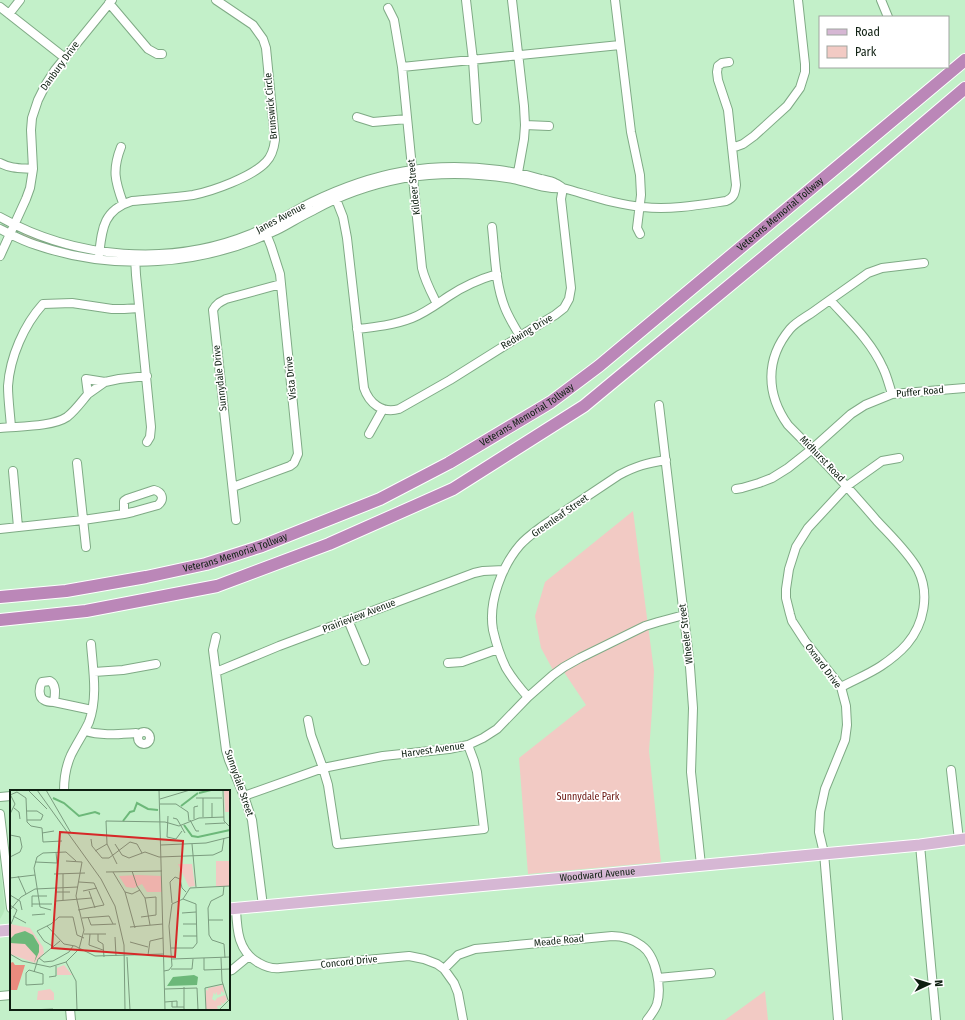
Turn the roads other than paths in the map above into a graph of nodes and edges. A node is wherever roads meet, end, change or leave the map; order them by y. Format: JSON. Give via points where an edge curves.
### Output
{"nodes":[{"id":1,"x":20,"y":0,"type":"edge"},
{"id":2,"x":216,"y":0,"type":"edge"},
{"id":3,"x":466,"y":0,"type":"edge"},
{"id":4,"x":512,"y":0,"type":"edge"},
{"id":5,"x":615,"y":0,"type":"edge"},
{"id":6,"x":798,"y":0,"type":"edge"},
{"id":7,"x":881,"y":0,"type":"edge"},
{"id":8,"x":111,"y":1,"type":"edge"},
{"id":9,"x":0,"y":7,"type":"edge"},
{"id":10,"x":388,"y":8,"type":"dead end"},
{"id":11,"x":9,"y":14,"type":"junction"},
{"id":12,"x":888,"y":16,"type":"edge"},
{"id":13,"x":620,"y":45,"type":"junction"},
{"id":14,"x":162,"y":54,"type":"dead end"},
{"id":15,"x":518,"y":56,"type":"junction"},
{"id":16,"x":65,"y":58,"type":"junction"},
{"id":17,"x":473,"y":60,"type":"junction"},
{"id":18,"x":965,"y":60,"type":"edge"},
{"id":19,"x":729,"y":62,"type":"dead end"},
{"id":20,"x":402,"y":67,"type":"junction"},
{"id":21,"x":965,"y":88,"type":"edge"},
{"id":22,"x":965,"y":91,"type":"edge"},
{"id":23,"x":953,"y":98,"type":"junction"},
{"id":24,"x":357,"y":117,"type":"dead end"},
{"id":25,"x":407,"y":118,"type":"junction"},
{"id":26,"x":477,"y":120,"type":"dead end"},
{"id":27,"x":525,"y":126,"type":"junction"},
{"id":28,"x":549,"y":126,"type":"dead end"},
{"id":29,"x":121,"y":147,"type":"dead end"},
{"id":30,"x":732,"y":148,"type":"junction"},
{"id":31,"x":0,"y":163,"type":"edge"},
{"id":32,"x":33,"y":169,"type":"junction"},
{"id":33,"x":413,"y":173,"type":"junction"},
{"id":34,"x":517,"y":176,"type":"junction"},
{"id":35,"x":563,"y":188,"type":"junction"},
{"id":36,"x":335,"y":196,"type":"junction"},
{"id":37,"x":123,"y":203,"type":"junction"},
{"id":38,"x":639,"y":207,"type":"junction"},
{"id":39,"x":0,"y":217,"type":"edge"},
{"id":40,"x":15,"y":225,"type":"junction"},
{"id":41,"x":492,"y":227,"type":"dead end"},
{"id":42,"x":0,"y":229,"type":"edge"},
{"id":43,"x":265,"y":231,"type":"junction"},
{"id":44,"x":10,"y":234,"type":"junction"},
{"id":45,"x":640,"y":234,"type":"dead end"},
{"id":46,"x":99,"y":255,"type":"junction"},
{"id":47,"x":0,"y":256,"type":"edge"},
{"id":48,"x":135,"y":258,"type":"junction"},
{"id":49,"x":924,"y":263,"type":"dead end"},
{"id":50,"x":497,"y":274,"type":"junction"},
{"id":51,"x":281,"y":284,"type":"junction"},
{"id":52,"x":830,"y":300,"type":"junction"},
{"id":53,"x":437,"y":304,"type":"junction"},
{"id":54,"x":139,"y":308,"type":"junction"},
{"id":55,"x":357,"y":329,"type":"junction"},
{"id":56,"x":520,"y":336,"type":"junction"},
{"id":57,"x":147,"y":376,"type":"junction"},
{"id":58,"x":105,"y":382,"type":"junction"},
{"id":59,"x":965,"y":388,"type":"edge"},
{"id":60,"x":88,"y":394,"type":"junction"},
{"id":61,"x":892,"y":394,"type":"junction"},
{"id":62,"x":659,"y":404,"type":"dead end"},
{"id":63,"x":382,"y":409,"type":"junction"},
{"id":64,"x":11,"y":427,"type":"junction"},
{"id":65,"x":0,"y":428,"type":"edge"},
{"id":66,"x":369,"y":434,"type":"dead end"},
{"id":67,"x":147,"y":442,"type":"dead end"},
{"id":68,"x":812,"y":449,"type":"junction"},
{"id":69,"x":899,"y":458,"type":"dead end"},
{"id":70,"x":666,"y":460,"type":"junction"},
{"id":71,"x":77,"y":463,"type":"dead end"},
{"id":72,"x":13,"y":471,"type":"dead end"},
{"id":73,"x":847,"y":486,"type":"junction"},
{"id":74,"x":233,"y":488,"type":"junction"},
{"id":75,"x":736,"y":489,"type":"dead end"},
{"id":76,"x":124,"y":514,"type":"junction"},
{"id":77,"x":83,"y":520,"type":"junction"},
{"id":78,"x":236,"y":520,"type":"dead end"},
{"id":79,"x":18,"y":527,"type":"junction"},
{"id":80,"x":0,"y":529,"type":"edge"},
{"id":81,"x":86,"y":547,"type":"dead end"},
{"id":82,"x":504,"y":570,"type":"junction"},
{"id":83,"x":0,"y":597,"type":"edge"},
{"id":84,"x":684,"y":615,"type":"junction"},
{"id":85,"x":0,"y":620,"type":"edge"},
{"id":86,"x":348,"y":620,"type":"junction"},
{"id":87,"x":216,"y":637,"type":"dead end"},
{"id":88,"x":91,"y":644,"type":"dead end"},
{"id":89,"x":498,"y":649,"type":"junction"},
{"id":90,"x":365,"y":661,"type":"dead end"},
{"id":91,"x":448,"y":663,"type":"dead end"},
{"id":92,"x":156,"y":664,"type":"dead end"},
{"id":93,"x":94,"y":672,"type":"junction"},
{"id":94,"x":216,"y":672,"type":"junction"},
{"id":95,"x":841,"y":687,"type":"junction"},
{"id":96,"x":528,"y":697,"type":"junction"},
{"id":97,"x":54,"y":702,"type":"dead end"},
{"id":98,"x":92,"y":710,"type":"junction"},
{"id":99,"x":308,"y":720,"type":"dead end"},
{"id":100,"x":85,"y":731,"type":"junction"},
{"id":101,"x":139,"y":734,"type":"dead end"},
{"id":102,"x":468,"y":745,"type":"junction"},
{"id":103,"x":323,"y":768,"type":"junction"},
{"id":104,"x":952,"y":770,"type":"dead end"},
{"id":105,"x":64,"y":790,"type":"edge"},
{"id":106,"x":10,"y":796,"type":"edge"},
{"id":107,"x":244,"y":796,"type":"junction"},
{"id":108,"x":0,"y":797,"type":"edge"},
{"id":109,"x":0,"y":814,"type":"edge"},
{"id":110,"x":962,"y":840,"type":"edge"},
{"id":111,"x":920,"y":844,"type":"junction"},
{"id":112,"x":824,"y":853,"type":"junction"},
{"id":113,"x":701,"y":865,"type":"junction"},
{"id":114,"x":10,"y":899,"type":"edge"},
{"id":115,"x":263,"y":906,"type":"junction"},
{"id":116,"x":232,"y":909,"type":"edge"},
{"id":117,"x":10,"y":930,"type":"edge"},
{"id":118,"x":0,"y":931,"type":"edge"},
{"id":119,"x":249,"y":956,"type":"junction"},
{"id":120,"x":444,"y":969,"type":"junction"},
{"id":121,"x":230,"y":971,"type":"edge"},
{"id":122,"x":711,"y":973,"type":"dead end"},
{"id":123,"x":658,"y":978,"type":"junction"},
{"id":124,"x":10,"y":995,"type":"edge"},
{"id":125,"x":0,"y":996,"type":"edge"},
{"id":126,"x":70,"y":1010,"type":"edge"},
{"id":127,"x":71,"y":1020,"type":"edge"},
{"id":128,"x":463,"y":1020,"type":"edge"},
{"id":129,"x":647,"y":1020,"type":"edge"},
{"id":130,"x":838,"y":1020,"type":"edge"},
{"id":131,"x":936,"y":1020,"type":"edge"}],
"edges":[{"from":1,"to":11,"type":"street"},
{"from":2,"to":37,"type":"street","name":"Brunswick Circle","via":[[253,24],[263,39],[266,48],[274,150],[260,167],[223,186],[192,195]]},
{"from":3,"to":17,"type":"street"},
{"from":4,"to":15,"type":"street"},
{"from":5,"to":13,"type":"street"},
{"from":6,"to":30,"type":"street","via":[[805,64],[800,88],[787,106],[754,136]]},
{"from":7,"to":12,"type":"street"},
{"from":8,"to":14,"type":"street","via":[[148,48]]},
{"from":8,"to":16,"type":"street","name":"Danbury Drive"},
{"from":9,"to":11,"type":"street"},
{"from":10,"to":20,"type":"street","name":"Kildeer Street","via":[[394,20]]},
{"from":11,"to":16,"type":"street"},
{"from":13,"to":15,"type":"street"},
{"from":13,"to":38,"type":"street","via":[[631,132],[640,175]]},
{"from":15,"to":17,"type":"street"},
{"from":15,"to":27,"type":"street"},
{"from":16,"to":32,"type":"street","name":"Danbury Drive","via":[[46,84],[34,112],[31,130]]},
{"from":17,"to":20,"type":"street"},
{"from":17,"to":26,"type":"street"},
{"from":18,"to":83,"type":"highway","name":"Veterans Memorial Tollway","via":[[599,366],[551,402],[450,463],[380,499],[262,546],[206,564],[66,590]]},
{"from":19,"to":30,"type":"street","via":[[718,66],[717,72],[728,110]]},
{"from":20,"to":25,"type":"street","name":"Kildeer Street"},
{"from":21,"to":23,"type":"highway"},
{"from":22,"to":23,"type":"highway"},
{"from":23,"to":85,"type":"highway","via":[[584,406],[453,489],[329,544],[217,586],[86,611]]},
{"from":24,"to":25,"type":"street","via":[[373,122]]},
{"from":25,"to":33,"type":"street","name":"Kildeer Street"},
{"from":27,"to":28,"type":"street"},
{"from":27,"to":34,"type":"street"},
{"from":29,"to":37,"type":"street","via":[[115,177]]},
{"from":30,"to":38,"type":"street","name":"Janes Avenue","via":[[736,185],[734,196],[730,200],[664,208]]},
{"from":31,"to":32,"type":"street","via":[[9,167]]},
{"from":32,"to":40,"type":"street","name":"Danbury Drive","via":[[30,188]]},
{"from":33,"to":34,"type":"street","name":"Janes Avenue","via":[[435,168],[470,167]]},
{"from":33,"to":36,"type":"street","name":"Janes Avenue","via":[[376,177]]},
{"from":33,"to":53,"type":"street","name":"Kildeer Street","via":[[422,268]]},
{"from":34,"to":35,"type":"street","name":"Janes Avenue","via":[[556,183]]},
{"from":35,"to":38,"type":"street","name":"Janes Avenue"},
{"from":35,"to":56,"type":"street","name":"Redwing Drive","via":[[561,199],[570,296],[564,308]]},
{"from":36,"to":43,"type":"street","name":"Janes Avenue","via":[[311,202]]},
{"from":36,"to":55,"type":"street","via":[[348,238]]},
{"from":37,"to":46,"type":"street","via":[[106,220]]},
{"from":38,"to":45,"type":"street","via":[[637,228]]},
{"from":39,"to":40,"type":"street","name":"Janes Avenue"},
{"from":40,"to":44,"type":"street","name":"Danbury Drive"},
{"from":40,"to":46,"type":"street","name":"Janes Avenue"},
{"from":41,"to":50,"type":"street"},
{"from":42,"to":44,"type":"street","name":"Janes Avenue"},
{"from":43,"to":48,"type":"street","name":"Janes Avenue","via":[[194,250]]},
{"from":43,"to":51,"type":"street","name":"Vista Drive","via":[[278,266]]},
{"from":44,"to":46,"type":"street","name":"Janes Avenue","via":[[53,250],[75,255]]},
{"from":44,"to":47,"type":"street","name":"Danbury Drive"},
{"from":46,"to":48,"type":"street","name":"Janes Avenue","via":[[110,252]]},
{"from":48,"to":54,"type":"street"},
{"from":49,"to":52,"type":"street","name":"Midhurst Road","via":[[873,271]]},
{"from":50,"to":53,"type":"street","via":[[478,280]]},
{"from":50,"to":56,"type":"street","via":[[504,307]]},
{"from":51,"to":74,"type":"street","name":"Vista Drive","via":[[298,454],[290,466]]},
{"from":51,"to":74,"type":"street","name":"Sunnydale Drive","via":[[220,302],[213,310]]},
{"from":52,"to":61,"type":"street","via":[[860,332],[880,360]]},
{"from":52,"to":68,"type":"street","name":"Midhurst Road","via":[[791,327],[774,358],[772,371],[774,397],[778,409],[788,425]]},
{"from":53,"to":55,"type":"street","via":[[404,321]]},
{"from":54,"to":57,"type":"street"},
{"from":54,"to":64,"type":"street","via":[[112,309],[41,301],[16,349],[13,361],[8,386]]},
{"from":55,"to":63,"type":"street","via":[[366,395]]},
{"from":56,"to":63,"type":"street","name":"Redwing Drive","via":[[399,409]]},
{"from":57,"to":58,"type":"street"},
{"from":57,"to":67,"type":"street","via":[[151,428]]},
{"from":58,"to":60,"type":"street"},
{"from":58,"to":60,"type":"street","via":[[86,380]]},
{"from":59,"to":61,"type":"street","name":"Puffer Road"},
{"from":60,"to":64,"type":"street","via":[[73,412],[61,420]]},
{"from":61,"to":68,"type":"street","name":"Puffer Road","via":[[851,414]]},
{"from":62,"to":70,"type":"street","name":"Wheeler Street"},
{"from":63,"to":66,"type":"street"},
{"from":64,"to":65,"type":"street"},
{"from":68,"to":73,"type":"street","name":"Midhurst Road"},
{"from":68,"to":75,"type":"street","name":"Puffer Road","via":[[779,474]]},
{"from":69,"to":73,"type":"street","name":"Oxnard Drive","via":[[882,461]]},
{"from":70,"to":82,"type":"street","name":"Greenleaf Street","via":[[639,466],[624,473],[544,525],[521,544]]},
{"from":70,"to":84,"type":"street","name":"Wheeler Street"},
{"from":71,"to":77,"type":"street"},
{"from":72,"to":79,"type":"street"},
{"from":73,"to":95,"type":"street","name":"Oxnard Drive","via":[[802,537],[789,569],[786,589],[790,614],[796,628]]},
{"from":73,"to":95,"type":"street","name":"Midhurst Road","via":[[912,560],[924,590],[924,607],[920,622],[907,644],[881,666]]},
{"from":74,"to":78,"type":"street","name":"Sunnydale Drive"},
{"from":76,"to":76,"type":"street","via":[[158,505],[162,495],[154,490],[127,498],[124,501]]},
{"from":76,"to":77,"type":"street"},
{"from":77,"to":79,"type":"street"},
{"from":77,"to":81,"type":"street"},
{"from":79,"to":80,"type":"street"},
{"from":82,"to":86,"type":"street","name":"Prairieview Avenue","via":[[474,573]]},
{"from":82,"to":89,"type":"street","name":"Greenleaf Street","via":[[493,612],[493,629]]},
{"from":84,"to":96,"type":"street","name":"Harvest Avenue","via":[[645,626],[580,658],[553,675]]},
{"from":84,"to":113,"type":"street","name":"Wheeler Street","via":[[693,708],[691,772]]},
{"from":86,"to":90,"type":"street"},
{"from":86,"to":94,"type":"street","name":"Prairieview Avenue"},
{"from":87,"to":94,"type":"street","name":"Sunnydale Street","via":[[213,650]]},
{"from":88,"to":93,"type":"street"},
{"from":89,"to":91,"type":"street","via":[[462,662]]},
{"from":89,"to":96,"type":"street","name":"Greenleaf Street","via":[[507,669]]},
{"from":92,"to":93,"type":"street"},
{"from":93,"to":98,"type":"street"},
{"from":94,"to":107,"type":"street","name":"Sunnydale Street","via":[[226,750]]},
{"from":95,"to":112,"type":"street","name":"Oxnard Drive","via":[[847,725],[842,747],[822,800],[819,832]]},
{"from":96,"to":102,"type":"street","name":"Harvest Avenue","via":[[497,729]]},
{"from":97,"to":98,"type":"street"},
{"from":98,"to":100,"type":"street"},
{"from":99,"to":103,"type":"street"},
{"from":100,"to":101,"type":"street","via":[[104,735]]},
{"from":100,"to":105,"type":"street","via":[[71,756]]},
{"from":102,"to":103,"type":"street","name":"Harvest Avenue","via":[[383,756]]},
{"from":102,"to":103,"type":"street","via":[[474,761],[484,829],[337,844]]},
{"from":103,"to":107,"type":"street","name":"Harvest Avenue"},
{"from":104,"to":110,"type":"street"},
{"from":106,"to":108,"type":"street"},
{"from":107,"to":115,"type":"street","name":"Sunnydale Street","via":[[254,828]]},
{"from":109,"to":114,"type":"street"},
{"from":110,"to":111,"type":"main road","name":"Woodward Avenue"},
{"from":111,"to":112,"type":"main road","name":"Woodward Avenue"},
{"from":111,"to":131,"type":"street"},
{"from":112,"to":113,"type":"main road","name":"Woodward Avenue"},
{"from":112,"to":130,"type":"street","name":"Oxnard Drive"},
{"from":113,"to":115,"type":"main road","name":"Woodward Avenue"},
{"from":115,"to":116,"type":"main road","name":"Woodward Avenue"},
{"from":116,"to":119,"type":"street","via":[[242,947]]},
{"from":117,"to":118,"type":"main road"},
{"from":119,"to":120,"type":"street","name":"Concord Drive","via":[[263,965],[276,968],[409,956],[424,959]]},
{"from":119,"to":121,"type":"street"},
{"from":120,"to":123,"type":"street","name":"Meade Road","via":[[458,955],[471,950],[619,936],[642,946],[652,960]]},
{"from":120,"to":128,"type":"street","name":"Concord Drive","via":[[458,993]]},
{"from":122,"to":123,"type":"street"},
{"from":123,"to":129,"type":"street","via":[[657,1002]]},
{"from":124,"to":125,"type":"street"},
{"from":126,"to":127,"type":"street"}]}
